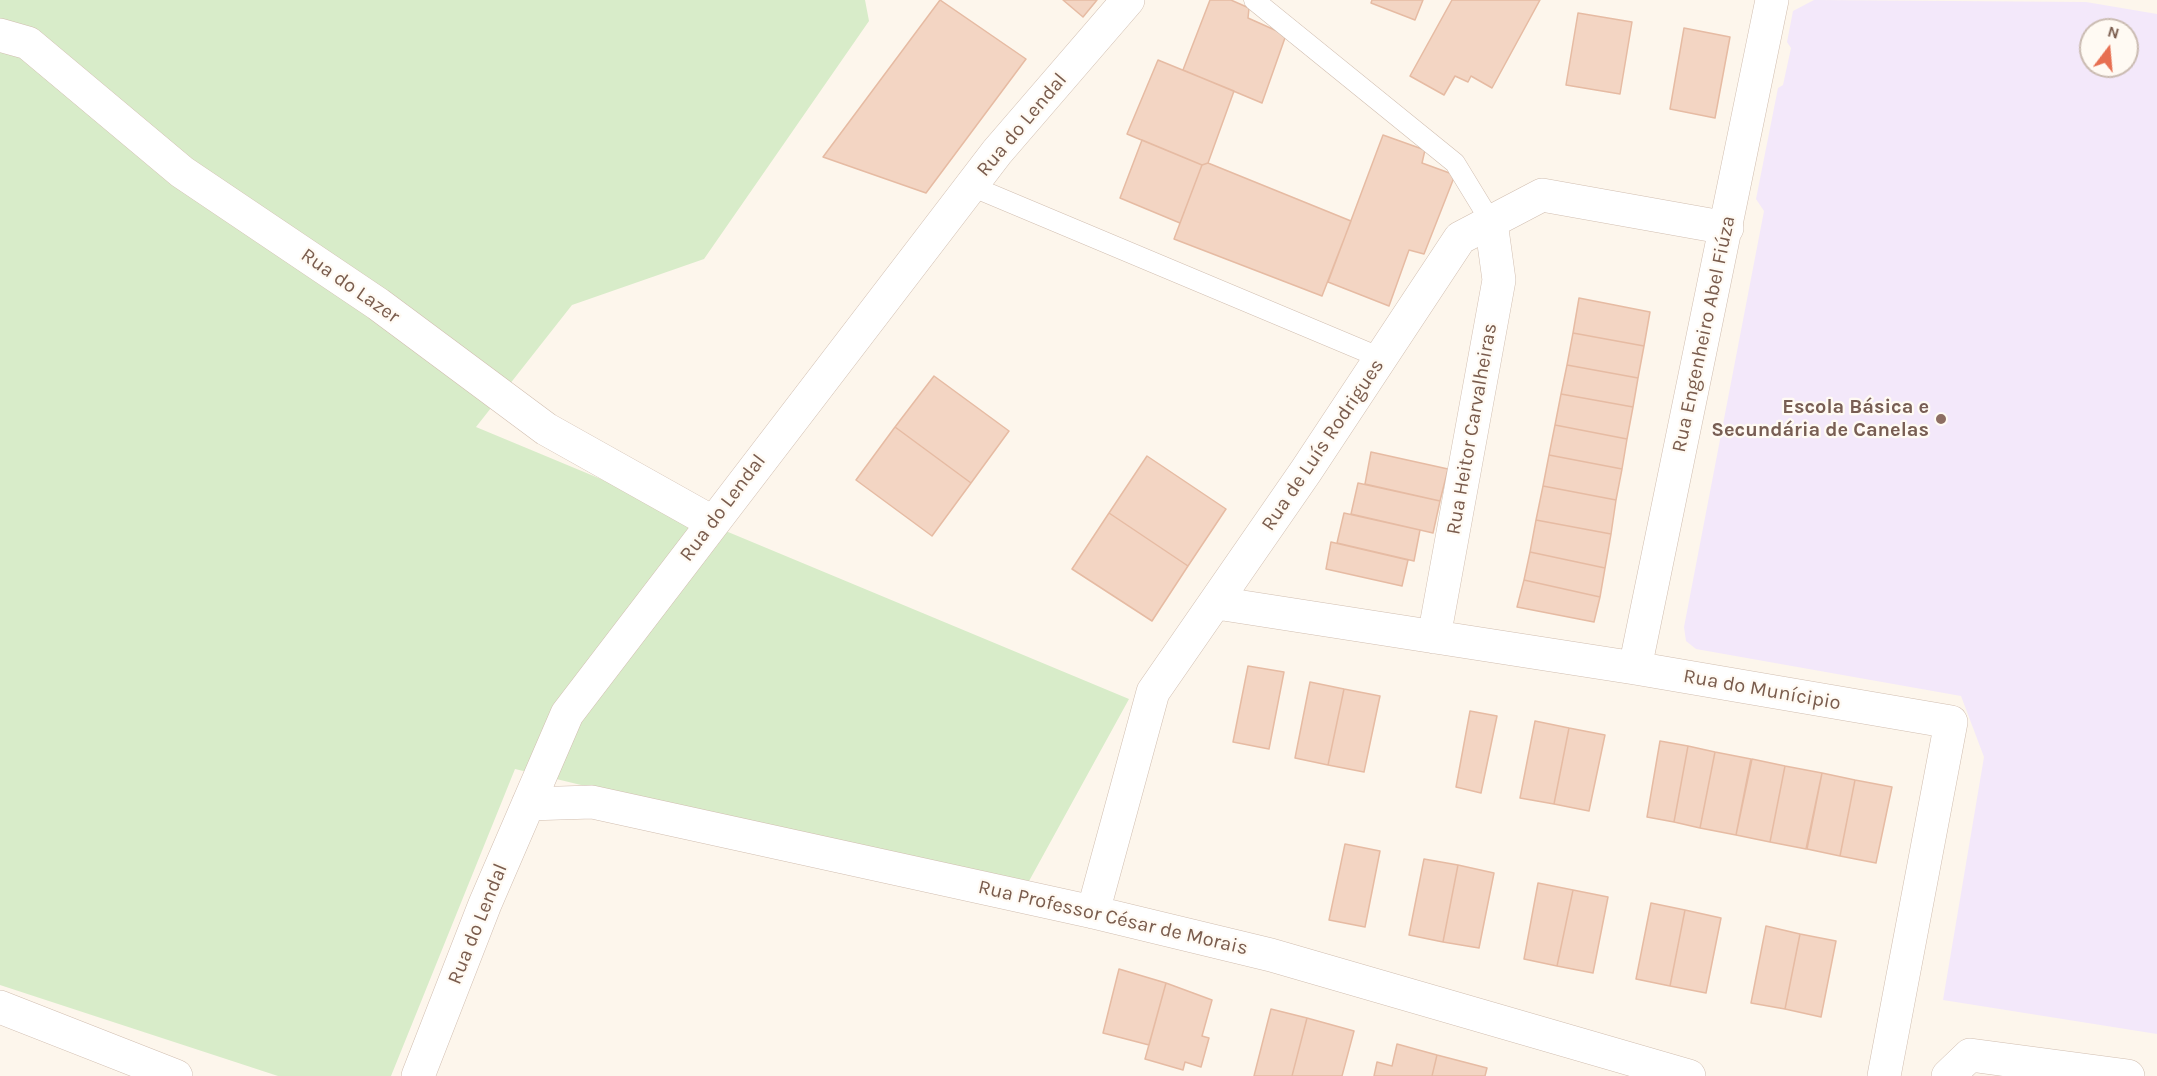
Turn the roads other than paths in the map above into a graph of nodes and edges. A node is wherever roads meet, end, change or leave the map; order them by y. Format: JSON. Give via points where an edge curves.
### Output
{"nodes":[{"id":1,"x":1128,"y":0,"type":"edge"},
{"id":2,"x":1254,"y":0,"type":"edge"},
{"id":3,"x":1772,"y":0,"type":"edge"},
{"id":4,"x":0,"y":35,"type":"edge"},
{"id":5,"x":971,"y":186,"type":"junction"},
{"id":6,"x":1491,"y":222,"type":"junction"},
{"id":7,"x":1727,"y":228,"type":"junction"},
{"id":8,"x":1381,"y":358,"type":"junction"},
{"id":9,"x":712,"y":522,"type":"junction"},
{"id":10,"x":1216,"y":603,"type":"junction"},
{"id":11,"x":1434,"y":637,"type":"junction"},
{"id":12,"x":1635,"y":668,"type":"junction"},
{"id":13,"x":528,"y":804,"type":"junction"},
{"id":14,"x":1093,"y":912,"type":"junction"},
{"id":15,"x":0,"y":1007,"type":"edge"},
{"id":16,"x":176,"y":1076,"type":"edge"},
{"id":17,"x":418,"y":1076,"type":"edge"},
{"id":18,"x":1689,"y":1076,"type":"edge"},
{"id":19,"x":1884,"y":1076,"type":"edge"},
{"id":20,"x":1948,"y":1076,"type":"edge"},
{"id":21,"x":2128,"y":1076,"type":"edge"}],
"edges":[{"from":1,"to":5,"type":"street","name":"Rua do Lendal"},
{"from":2,"to":6,"type":"lane","via":[[1455,163]]},
{"from":3,"to":7,"type":"street","name":"Rua Engenheiro Abel Fiúza"},
{"from":4,"to":9,"type":"street","name":"Rua do Lazer","via":[[28,43],[182,172],[378,304],[546,429]]},
{"from":5,"to":8,"type":"lane"},
{"from":5,"to":9,"type":"street","name":"Rua do Lendal"},
{"from":6,"to":7,"type":"street","name":"Rua de Luís Rodrigues","via":[[1542,195]]},
{"from":6,"to":8,"type":"street","name":"Rua de Luís Rodrigues","via":[[1460,238]]},
{"from":6,"to":11,"type":"street","name":"Rua Heitor Carvalheiras","via":[[1499,280]]},
{"from":7,"to":12,"type":"street","name":"Rua Engenheiro Abel Fiúza"},
{"from":8,"to":10,"type":"street","name":"Rua de Luís Rodrigues"},
{"from":9,"to":13,"type":"street","name":"Rua do Lendal","via":[[567,714]]},
{"from":10,"to":11,"type":"street","name":"Rua do Munícipio"},
{"from":10,"to":14,"type":"street","name":"Rua de Luís Rodrigues","via":[[1153,692]]},
{"from":11,"to":12,"type":"street","name":"Rua do Munícipio"},
{"from":12,"to":19,"type":"street","name":"Rua do Munícipio","via":[[1951,722]]},
{"from":13,"to":14,"type":"street","name":"Rua Professor César de Morais","via":[[592,802]]},
{"from":13,"to":17,"type":"street","name":"Rua do Lendal"},
{"from":14,"to":18,"type":"street","name":"Rua Professor César de Morais","via":[[1271,955]]},
{"from":15,"to":16,"type":"street"},
{"from":20,"to":21,"type":"street","via":[[1970,1055]]}]}
